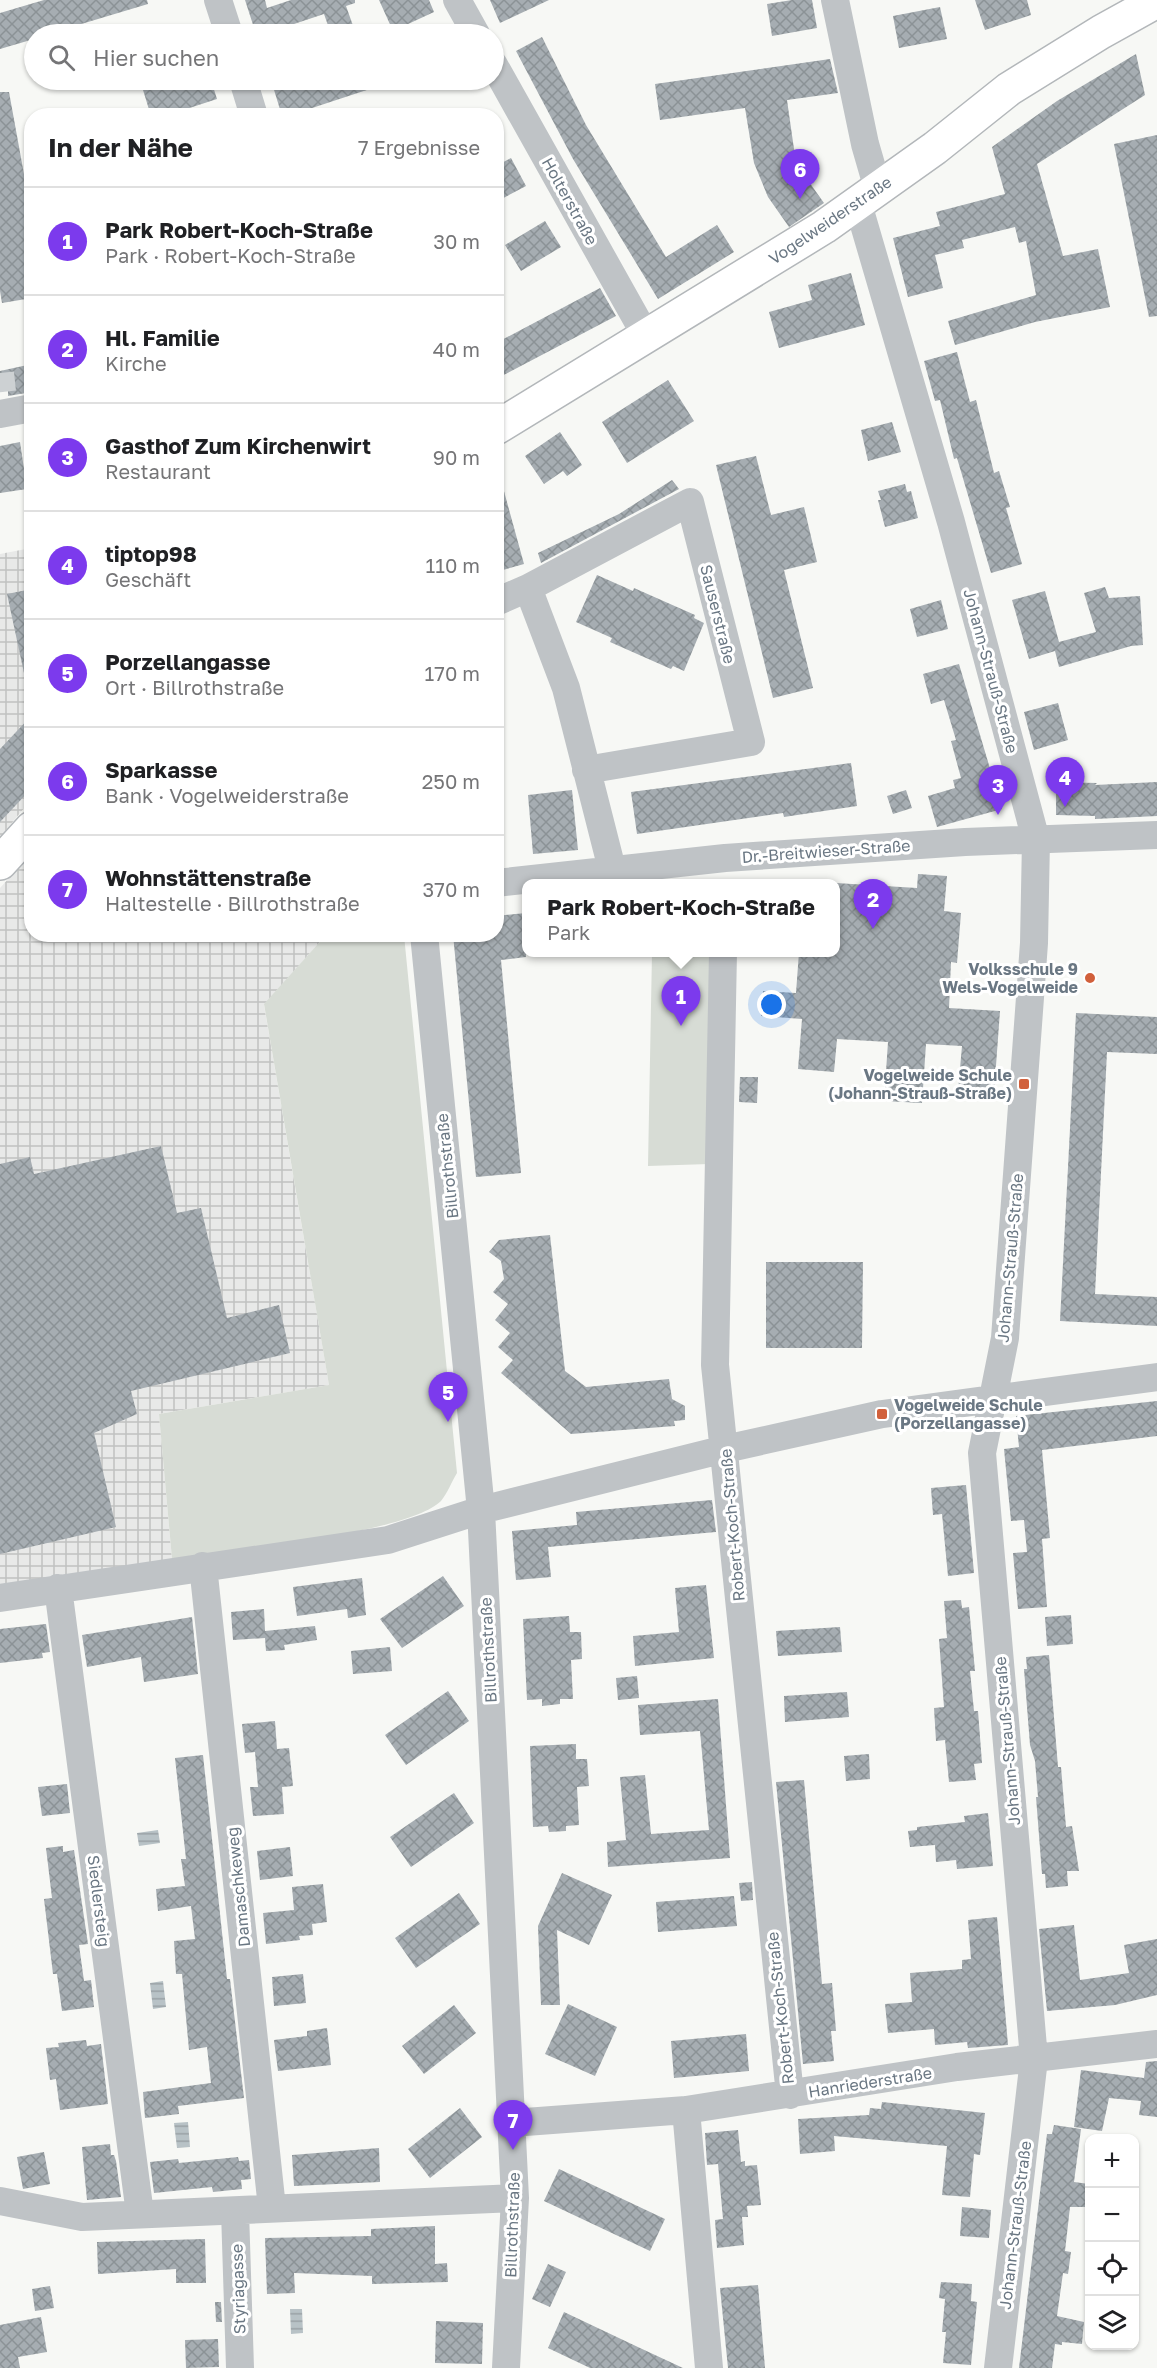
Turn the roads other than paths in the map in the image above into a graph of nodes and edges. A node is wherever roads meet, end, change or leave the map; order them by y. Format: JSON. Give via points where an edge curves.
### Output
{"nodes":[{"id":1,"x":218,"y":0,"type":"edge"},
{"id":2,"x":457,"y":0,"type":"edge"},
{"id":3,"x":835,"y":0,"type":"edge"},
{"id":4,"x":1154,"y":6,"type":"edge"},
{"id":5,"x":226,"y":24,"type":"edge"},
{"id":6,"x":470,"y":24,"type":"edge"},
{"id":7,"x":504,"y":83,"type":"edge"},
{"id":8,"x":246,"y":90,"type":"edge"},
{"id":9,"x":252,"y":108,"type":"edge"},
{"id":10,"x":868,"y":196,"type":"junction"},
{"id":11,"x":646,"y":336,"type":"junction"},
{"id":12,"x":504,"y":423,"type":"edge"},
{"id":13,"x":528,"y":588,"type":"junction"},
{"id":14,"x":504,"y":598,"type":"edge"},
{"id":15,"x":586,"y":770,"type":"junction"},
{"id":16,"x":1157,"y":835,"type":"edge"},
{"id":17,"x":24,"y":837,"type":"edge"},
{"id":18,"x":1036,"y":840,"type":"junction"},
{"id":19,"x":0,"y":863,"type":"edge"},
{"id":20,"x":612,"y":869,"type":"junction"},
{"id":21,"x":725,"y":871,"type":"edge"},
{"id":22,"x":529,"y":879,"type":"edge"},
{"id":23,"x":522,"y":880,"type":"edge"},
{"id":24,"x":504,"y":882,"type":"edge"},
{"id":25,"x":425,"y":942,"type":"edge"},
{"id":26,"x":723,"y":957,"type":"edge"},
{"id":27,"x":1157,"y":1377,"type":"edge"},
{"id":28,"x":991,"y":1399,"type":"junction"},
{"id":29,"x":725,"y":1449,"type":"junction"},
{"id":30,"x":481,"y":1510,"type":"junction"},
{"id":31,"x":203,"y":1566,"type":"junction"},
{"id":32,"x":58,"y":1588,"type":"junction"},
{"id":33,"x":0,"y":1598,"type":"edge"},
{"id":34,"x":1157,"y":2044,"type":"edge"},
{"id":35,"x":1034,"y":2059,"type":"junction"},
{"id":36,"x":790,"y":2095,"type":"junction"},
{"id":37,"x":687,"y":2110,"type":"junction"},
{"id":38,"x":512,"y":2123,"type":"junction"},
{"id":39,"x":515,"y":2198,"type":"junction"},
{"id":40,"x":0,"y":2201,"type":"edge"},
{"id":41,"x":272,"y":2208,"type":"junction"},
{"id":42,"x":235,"y":2211,"type":"junction"},
{"id":43,"x":140,"y":2214,"type":"junction"},
{"id":44,"x":240,"y":2368,"type":"edge"},
{"id":45,"x":506,"y":2368,"type":"edge"},
{"id":46,"x":709,"y":2368,"type":"edge"},
{"id":47,"x":998,"y":2368,"type":"edge"}],
"edges":[{"from":1,"to":5,"type":"street"},
{"from":2,"to":6,"type":"street"},
{"from":3,"to":10,"type":"street","name":"Johann-Strauß-Straße","via":[[865,144]]},
{"from":4,"to":10,"type":"main road","name":"Vogelweiderstraße","via":[[1101,32],[1017,84]]},
{"from":7,"to":11,"type":"street","name":"Holterstraße"},
{"from":8,"to":9,"type":"street"},
{"from":10,"to":11,"type":"main road","name":"Vogelweiderstraße","via":[[788,250]]},
{"from":10,"to":18,"type":"street","name":"Johann-Strauß-Straße"},
{"from":11,"to":12,"type":"main road","name":"Vogelweiderstraße"},
{"from":13,"to":14,"type":"street","name":"Sauserstraße"},
{"from":13,"to":15,"type":"street","via":[[566,688]]},
{"from":13,"to":15,"type":"street","name":"Sauserstraße","via":[[690,502],[750,742]]},
{"from":15,"to":20,"type":"street"},
{"from":16,"to":18,"type":"street","name":"Dr.-Breitwieser-Straße"},
{"from":17,"to":19,"type":"main road"},
{"from":18,"to":21,"type":"street","name":"Dr.-Breitwieser-Straße","via":[[965,842]]},
{"from":18,"to":28,"type":"street","name":"Johann-Strauß-Straße","via":[[1034,943],[1005,1338]]},
{"from":20,"to":21,"type":"street","name":"Dr.-Breitwieser-Straße"},
{"from":20,"to":22,"type":"street","name":"Dr.-Breitwieser-Straße"},
{"from":23,"to":24,"type":"street","name":"Dr.-Breitwieser-Straße"},
{"from":25,"to":30,"type":"street","name":"Billrothstraße"},
{"from":26,"to":29,"type":"street","name":"Robert-Koch-Straße","via":[[715,1365]]},
{"from":27,"to":28,"type":"street"},
{"from":28,"to":29,"type":"street","via":[[882,1414]]},
{"from":28,"to":35,"type":"street","name":"Johann-Strauß-Straße","via":[[982,1453]]},
{"from":29,"to":30,"type":"street"},
{"from":29,"to":36,"type":"street","name":"Robert-Koch-Straße"},
{"from":30,"to":31,"type":"street","via":[[388,1540]]},
{"from":30,"to":38,"type":"street","name":"Billrothstraße"},
{"from":31,"to":32,"type":"street"},
{"from":31,"to":41,"type":"street","name":"Damaschkeweg"},
{"from":32,"to":33,"type":"street"},
{"from":32,"to":43,"type":"street","name":"Siedlersteig"},
{"from":34,"to":35,"type":"street","name":"Hanriederstraße"},
{"from":35,"to":36,"type":"street","name":"Hanriederstraße","via":[[957,2067]]},
{"from":35,"to":47,"type":"street","name":"Johann-Strauß-Straße"},
{"from":36,"to":37,"type":"street","name":"Hanriederstraße"},
{"from":37,"to":38,"type":"street","name":"Hanriederstraße"},
{"from":37,"to":46,"type":"street"},
{"from":38,"to":39,"type":"street","name":"Billrothstraße"},
{"from":39,"to":41,"type":"street"},
{"from":39,"to":45,"type":"street","name":"Billrothstraße"},
{"from":40,"to":43,"type":"street","via":[[82,2217]]},
{"from":41,"to":42,"type":"street"},
{"from":42,"to":43,"type":"street"},
{"from":42,"to":44,"type":"street","name":"Styriagasse"}]}
